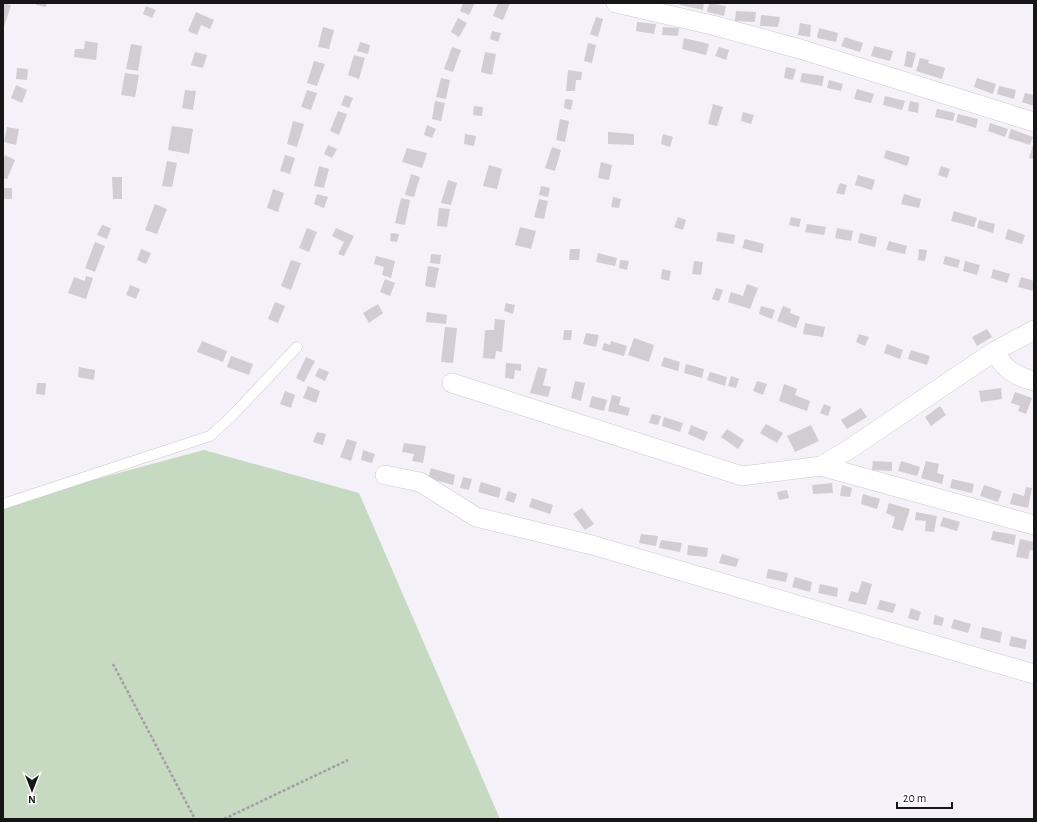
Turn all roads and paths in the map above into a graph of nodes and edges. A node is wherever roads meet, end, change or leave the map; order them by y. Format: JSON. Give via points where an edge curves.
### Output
{"nodes":[{"id":1,"x":616,"y":3,"type":"edge"},
{"id":2,"x":1034,"y":122,"type":"edge"},
{"id":3,"x":1034,"y":330,"type":"edge"},
{"id":4,"x":297,"y":347,"type":"dead end"},
{"id":5,"x":996,"y":352,"type":"junction"},
{"id":6,"x":1034,"y":381,"type":"edge"},
{"id":7,"x":452,"y":384,"type":"dead end"},
{"id":8,"x":821,"y":466,"type":"junction"},
{"id":9,"x":386,"y":475,"type":"dead end"},
{"id":10,"x":3,"y":504,"type":"edge"},
{"id":11,"x":1034,"y":525,"type":"edge"},
{"id":12,"x":113,"y":664,"type":"dead end"},
{"id":13,"x":1034,"y":674,"type":"edge"},
{"id":14,"x":348,"y":760,"type":"dead end"},
{"id":15,"x":195,"y":819,"type":"edge"},
{"id":16,"x":224,"y":819,"type":"edge"}],
"edges":[{"from":1,"to":2,"type":"street","via":[[712,25],[793,48]]},
{"from":3,"to":5,"type":"street"},
{"from":4,"to":10,"type":"lane","via":[[210,436]]},
{"from":5,"to":6,"type":"street","via":[[1009,372]]},
{"from":5,"to":8,"type":"street"},
{"from":7,"to":8,"type":"street","via":[[742,476]]},
{"from":8,"to":11,"type":"street"},
{"from":9,"to":13,"type":"street","via":[[420,482],[476,516],[592,544]]},
{"from":12,"to":15,"type":"path"},
{"from":14,"to":16,"type":"path"}]}
